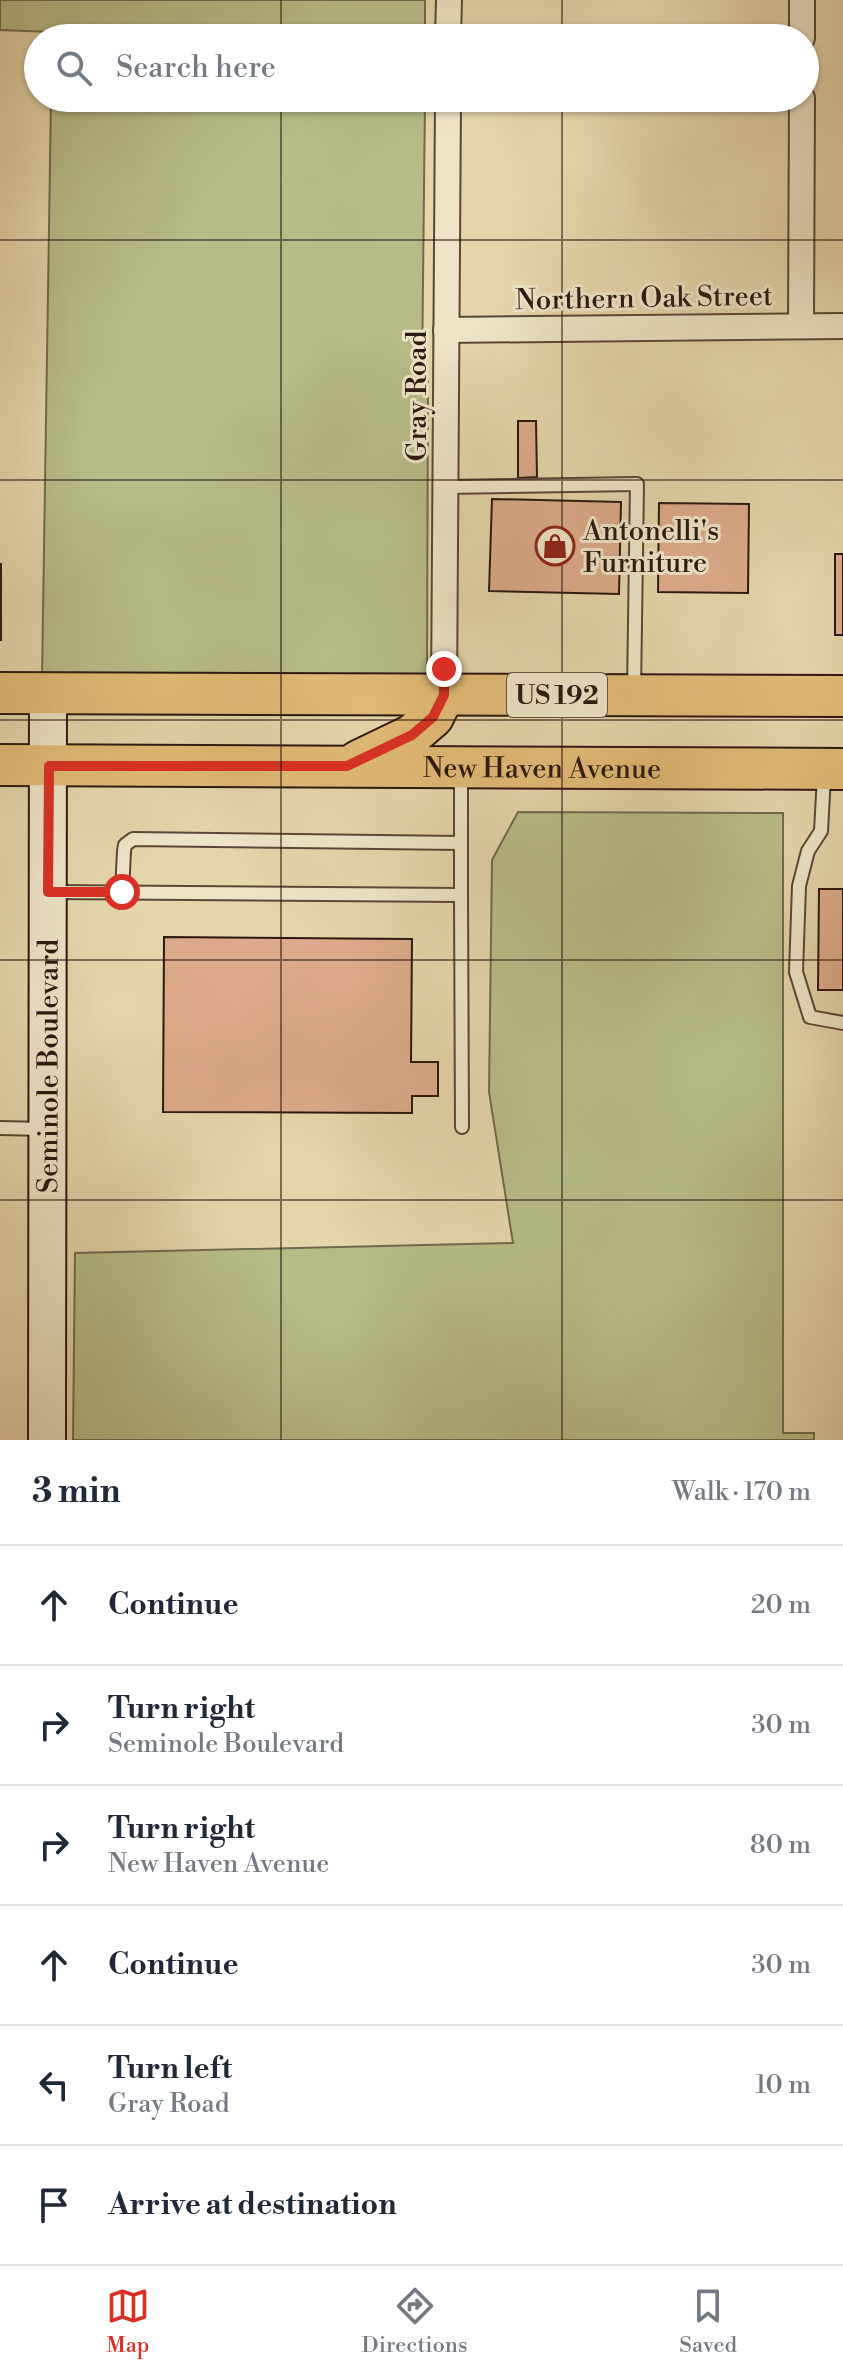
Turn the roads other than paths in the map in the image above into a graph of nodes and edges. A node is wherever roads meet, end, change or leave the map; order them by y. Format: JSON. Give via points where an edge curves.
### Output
{"nodes":[{"id":1,"x":449,"y":0,"type":"edge"},
{"id":2,"x":802,"y":0,"type":"edge"},
{"id":3,"x":448,"y":24,"type":"edge"},
{"id":4,"x":802,"y":24,"type":"edge"},
{"id":5,"x":448,"y":112,"type":"edge"},
{"id":6,"x":802,"y":112,"type":"edge"},
{"id":7,"x":801,"y":325,"type":"junction"},
{"id":8,"x":843,"y":326,"type":"edge"},
{"id":9,"x":446,"y":330,"type":"junction"},
{"id":10,"x":445,"y":487,"type":"junction"},
{"id":11,"x":0,"y":693,"type":"edge"},
{"id":12,"x":48,"y":693,"type":"junction"},
{"id":13,"x":444,"y":695,"type":"junction"},
{"id":14,"x":634,"y":695,"type":"junction"},
{"id":15,"x":843,"y":696,"type":"edge"},
{"id":16,"x":0,"y":765,"type":"edge"},
{"id":17,"x":49,"y":766,"type":"junction"},
{"id":18,"x":347,"y":766,"type":"junction"},
{"id":19,"x":461,"y":766,"type":"junction"},
{"id":20,"x":834,"y":769,"type":"edge"},
{"id":21,"x":461,"y":843,"type":"junction"},
{"id":22,"x":48,"y":892,"type":"junction"},
{"id":23,"x":122,"y":892,"type":"junction"},
{"id":24,"x":461,"y":895,"type":"junction"},
{"id":25,"x":843,"y":1023,"type":"edge"},
{"id":26,"x":462,"y":1127,"type":"dead end"},
{"id":27,"x":0,"y":1128,"type":"edge"},
{"id":28,"x":48,"y":1129,"type":"junction"},
{"id":29,"x":47,"y":1440,"type":"edge"}],
"edges":[{"from":1,"to":3,"type":"street"},
{"from":2,"to":4,"type":"street"},
{"from":5,"to":9,"type":"street","name":"Gray Road"},
{"from":6,"to":7,"type":"street"},
{"from":7,"to":8,"type":"street","name":"Northern Oak Street"},
{"from":7,"to":9,"type":"street","name":"Northern Oak Street"},
{"from":9,"to":10,"type":"street","name":"Gray Road"},
{"from":10,"to":13,"type":"street","name":"Gray Road"},
{"from":10,"to":14,"type":"lane","via":[[637,484]]},
{"from":11,"to":12,"type":"main road","number":"US 192"},
{"from":12,"to":13,"type":"main road","number":"US 192"},
{"from":12,"to":17,"type":"street","name":"Seminole Boulevard"},
{"from":13,"to":14,"type":"main road","number":"US 192"},
{"from":13,"to":18,"type":"main road","via":[[433,717],[412,735]]},
{"from":14,"to":15,"type":"main road","number":"US 192"},
{"from":16,"to":17,"type":"main road","name":"New Haven Avenue"},
{"from":17,"to":18,"type":"main road","name":"New Haven Avenue"},
{"from":17,"to":22,"type":"street","name":"Seminole Boulevard"},
{"from":18,"to":19,"type":"main road","name":"New Haven Avenue"},
{"from":19,"to":20,"type":"main road","name":"New Haven Avenue"},
{"from":19,"to":21,"type":"lane"},
{"from":20,"to":25,"type":"lane","via":[[821,831],[808,851],[799,886],[796,972],[810,1017]]},
{"from":21,"to":23,"type":"lane","via":[[133,839],[124,851]]},
{"from":21,"to":24,"type":"lane"},
{"from":22,"to":23,"type":"lane"},
{"from":22,"to":28,"type":"street","name":"Seminole Boulevard"},
{"from":23,"to":24,"type":"lane"},
{"from":24,"to":26,"type":"lane"},
{"from":27,"to":28,"type":"lane"},
{"from":28,"to":29,"type":"street","name":"Seminole Boulevard"}]}
